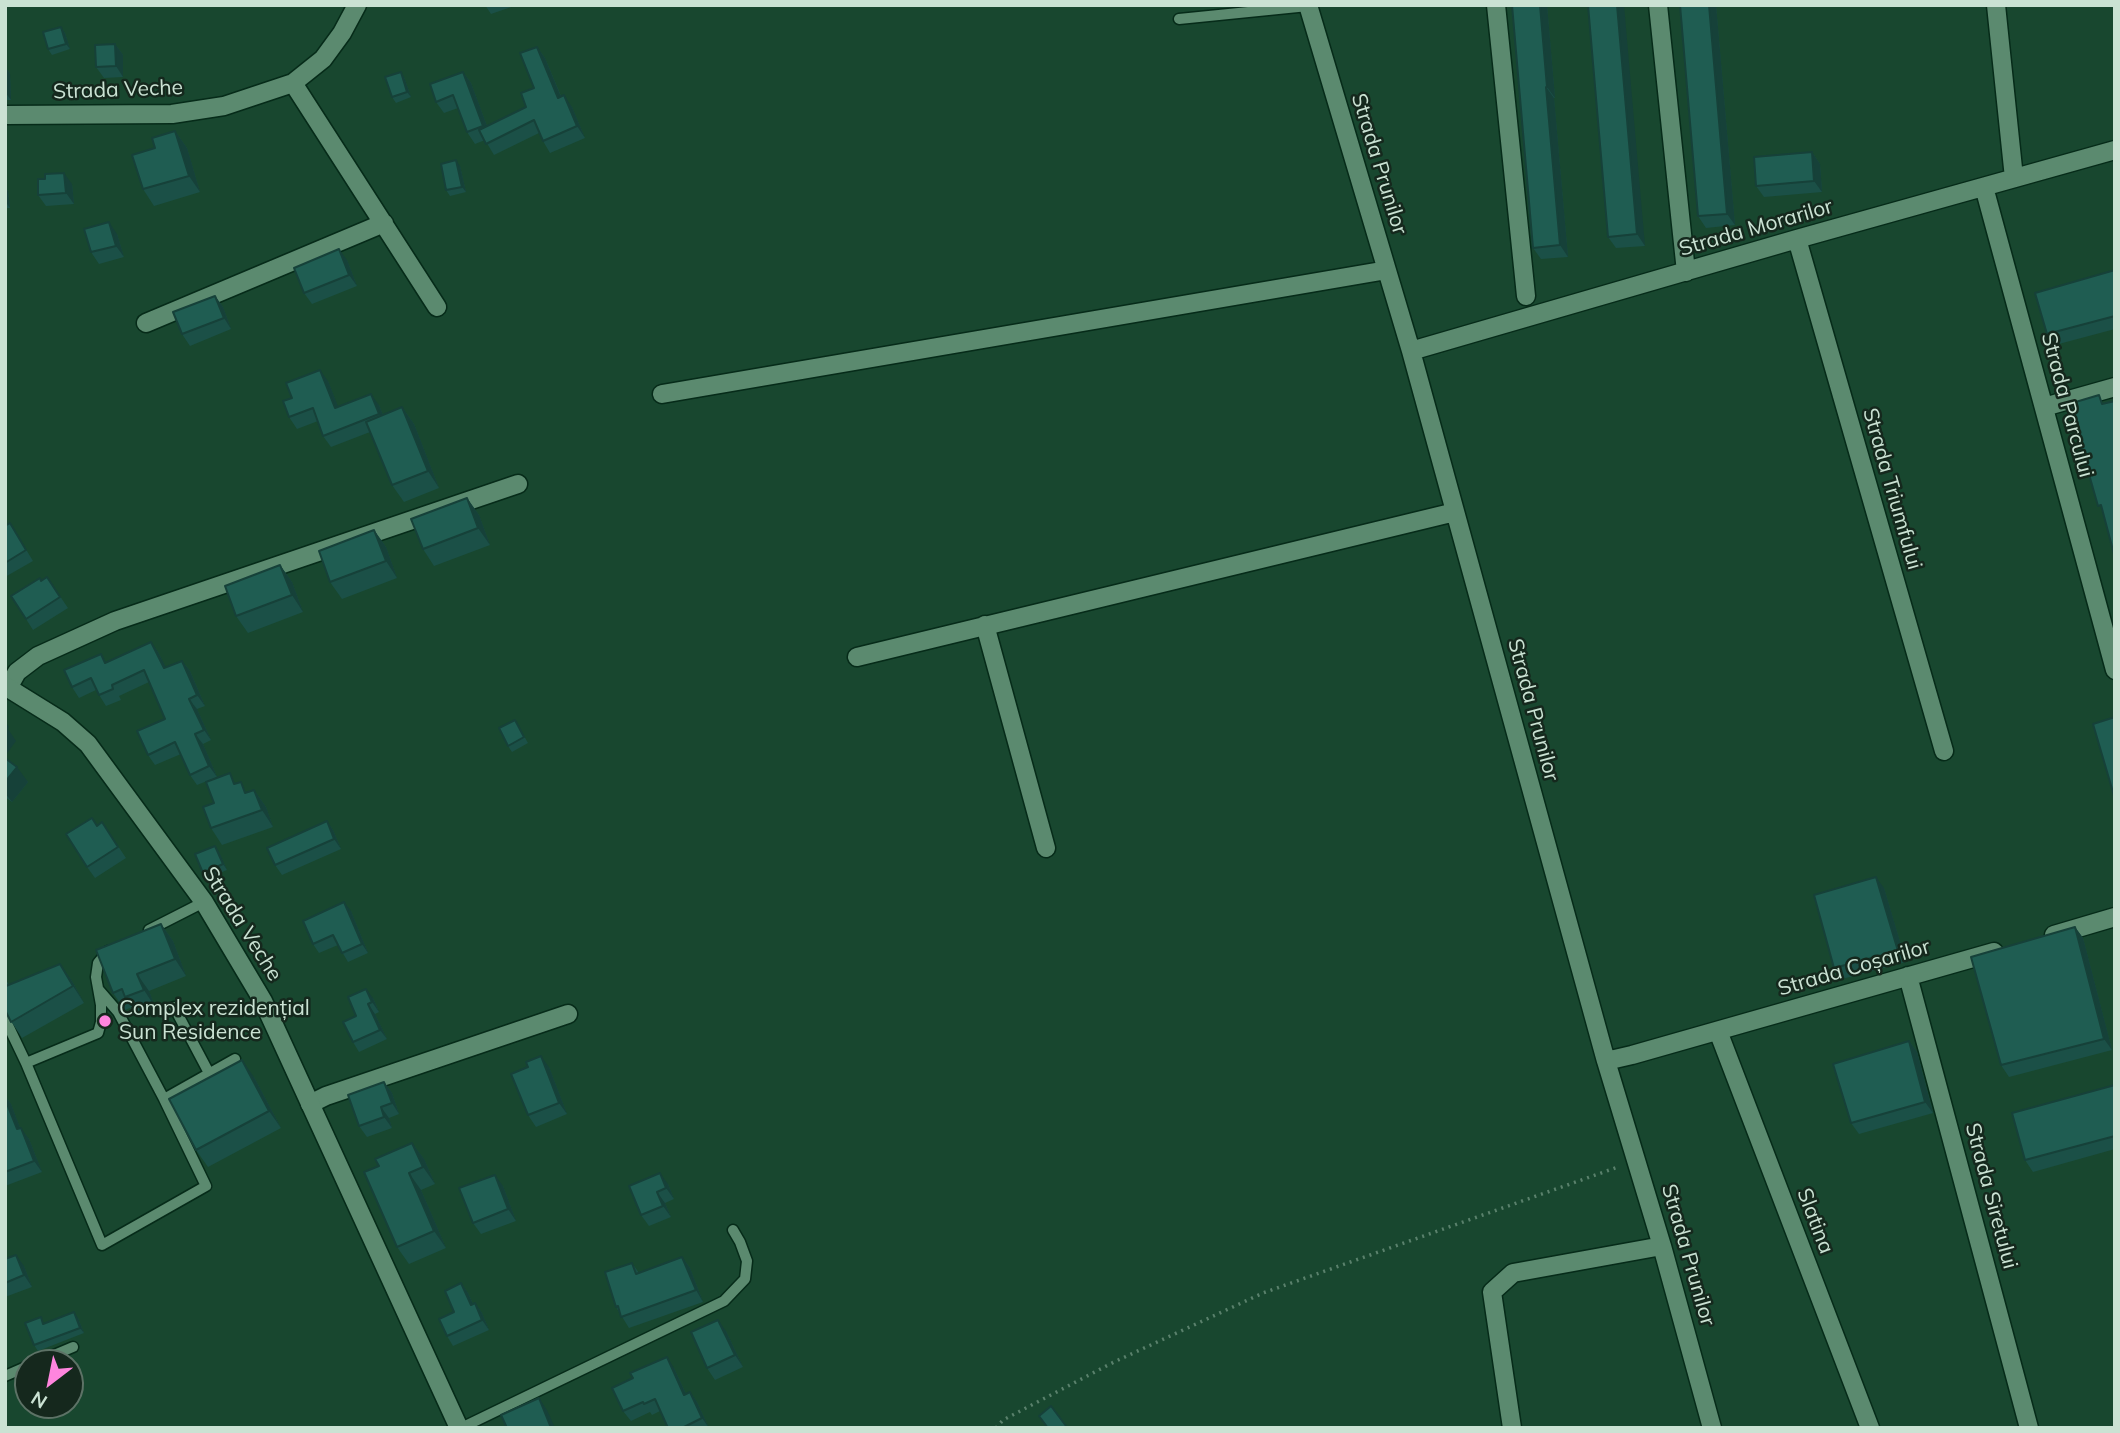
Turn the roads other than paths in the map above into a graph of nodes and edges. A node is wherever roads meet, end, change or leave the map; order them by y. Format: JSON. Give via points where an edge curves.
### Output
{"nodes":[{"id":1,"x":357,"y":5,"type":"edge"},
{"id":2,"x":1496,"y":5,"type":"edge"},
{"id":3,"x":1658,"y":5,"type":"edge"},
{"id":4,"x":1996,"y":5,"type":"edge"},
{"id":5,"x":1308,"y":6,"type":"edge"},
{"id":6,"x":1179,"y":19,"type":"dead end"},
{"id":7,"x":293,"y":83,"type":"junction"},
{"id":8,"x":5,"y":115,"type":"edge"},
{"id":9,"x":2115,"y":150,"type":"edge"},
{"id":10,"x":2014,"y":178,"type":"junction"},
{"id":11,"x":1984,"y":187,"type":"junction"},
{"id":12,"x":384,"y":223,"type":"junction"},
{"id":13,"x":1797,"y":239,"type":"junction"},
{"id":14,"x":1387,"y":270,"type":"junction"},
{"id":15,"x":1686,"y":272,"type":"junction"},
{"id":16,"x":1526,"y":296,"type":"dead end"},
{"id":17,"x":437,"y":307,"type":"dead end"},
{"id":18,"x":146,"y":323,"type":"dead end"},
{"id":19,"x":1411,"y":351,"type":"junction"},
{"id":20,"x":2115,"y":387,"type":"edge"},
{"id":21,"x":663,"y":394,"type":"dead end"},
{"id":22,"x":2044,"y":407,"type":"junction"},
{"id":23,"x":518,"y":484,"type":"dead end"},
{"id":24,"x":1455,"y":512,"type":"junction"},
{"id":25,"x":2108,"y":619,"type":"edge"},
{"id":26,"x":985,"y":625,"type":"junction"},
{"id":27,"x":857,"y":657,"type":"dead end"},
{"id":28,"x":2115,"y":670,"type":"edge"},
{"id":29,"x":7,"y":687,"type":"edge"},
{"id":30,"x":1944,"y":751,"type":"dead end"},
{"id":31,"x":1046,"y":848,"type":"dead end"},
{"id":32,"x":204,"y":902,"type":"junction"},
{"id":33,"x":2115,"y":917,"type":"edge"},
{"id":34,"x":143,"y":933,"type":"edge"},
{"id":35,"x":2042,"y":938,"type":"edge"},
{"id":36,"x":118,"y":946,"type":"edge"},
{"id":37,"x":2015,"y":946,"type":"edge"},
{"id":38,"x":1908,"y":976,"type":"junction"},
{"id":39,"x":99,"y":990,"type":"junction"},
{"id":40,"x":173,"y":1007,"type":"dead end"},
{"id":41,"x":568,"y":1014,"type":"dead end"},
{"id":42,"x":5,"y":1019,"type":"edge"},
{"id":43,"x":1717,"y":1031,"type":"junction"},
{"id":44,"x":235,"y":1059,"type":"dead end"},
{"id":45,"x":1606,"y":1061,"type":"junction"},
{"id":46,"x":26,"y":1063,"type":"junction"},
{"id":47,"x":209,"y":1073,"type":"junction"},
{"id":48,"x":164,"y":1099,"type":"junction"},
{"id":49,"x":310,"y":1104,"type":"junction"},
{"id":50,"x":733,"y":1230,"type":"dead end"},
{"id":51,"x":1661,"y":1246,"type":"junction"},
{"id":52,"x":73,"y":1347,"type":"dead end"},
{"id":53,"x":68,"y":1349,"type":"edge"},
{"id":54,"x":460,"y":1428,"type":"edge"},
{"id":55,"x":1512,"y":1428,"type":"edge"},
{"id":56,"x":1712,"y":1428,"type":"edge"},
{"id":57,"x":1870,"y":1428,"type":"edge"},
{"id":58,"x":2029,"y":1428,"type":"edge"}],
"edges":[{"from":1,"to":7,"type":"street","name":"Strada Veche","via":[[323,59]]},
{"from":2,"to":16,"type":"street"},
{"from":3,"to":15,"type":"street"},
{"from":4,"to":10,"type":"street"},
{"from":5,"to":6,"type":"lane"},
{"from":5,"to":14,"type":"street","name":"Strada Prunilor"},
{"from":7,"to":8,"type":"street","name":"Strada Veche","via":[[224,106],[172,114]]},
{"from":7,"to":12,"type":"street"},
{"from":9,"to":10,"type":"street","name":"Strada Morarilor"},
{"from":10,"to":11,"type":"street","name":"Strada Morarilor"},
{"from":11,"to":13,"type":"street","name":"Strada Morarilor"},
{"from":11,"to":22,"type":"street","name":"Strada Parcului"},
{"from":12,"to":17,"type":"street"},
{"from":12,"to":18,"type":"street"},
{"from":13,"to":15,"type":"street","name":"Strada Morarilor"},
{"from":13,"to":30,"type":"street","name":"Strada Triumfului"},
{"from":14,"to":19,"type":"street","name":"Strada Prunilor"},
{"from":14,"to":21,"type":"street"},
{"from":15,"to":19,"type":"street","name":"Strada Morarilor"},
{"from":19,"to":24,"type":"street","name":"Strada Prunilor"},
{"from":20,"to":22,"type":"street"},
{"from":22,"to":25,"type":"street","name":"Strada Parcului"},
{"from":23,"to":29,"type":"street","via":[[115,621],[38,656],[17,672]]},
{"from":24,"to":26,"type":"street"},
{"from":24,"to":45,"type":"street","name":"Strada Prunilor"},
{"from":25,"to":28,"type":"street","name":"Strada Parcului"},
{"from":26,"to":27,"type":"street"},
{"from":26,"to":31,"type":"street"},
{"from":29,"to":32,"type":"street","name":"Strada Veche","via":[[63,722],[88,744]]},
{"from":32,"to":34,"type":"lane"},
{"from":32,"to":49,"type":"street","name":"Strada Veche","via":[[263,1001]]},
{"from":33,"to":35,"type":"street"},
{"from":36,"to":39,"type":"lane","via":[[98,963]]},
{"from":37,"to":38,"type":"street","name":"Strada Coșarilor"},
{"from":38,"to":43,"type":"street","name":"Strada Coșarilor"},
{"from":38,"to":58,"type":"street","name":"Strada Siretului"},
{"from":39,"to":46,"type":"lane","via":[[98,1033]]},
{"from":39,"to":48,"type":"lane","via":[[118,1012]]},
{"from":40,"to":47,"type":"lane"},
{"from":41,"to":49,"type":"street"},
{"from":42,"to":46,"type":"lane"},
{"from":43,"to":45,"type":"street","name":"Strada Coșarilor"},
{"from":43,"to":57,"type":"street","name":"Slatina"},
{"from":44,"to":47,"type":"lane"},
{"from":45,"to":51,"type":"street","name":"Strada Prunilor"},
{"from":46,"to":48,"type":"lane","via":[[102,1245],[206,1186]]},
{"from":47,"to":48,"type":"lane"},
{"from":49,"to":54,"type":"street","name":"Strada Veche"},
{"from":50,"to":54,"type":"lane","via":[[747,1261],[745,1279],[724,1301]]},
{"from":51,"to":55,"type":"street","via":[[1513,1273],[1492,1292]]},
{"from":51,"to":56,"type":"street","name":"Strada Prunilor"},
{"from":52,"to":53,"type":"lane"}]}
